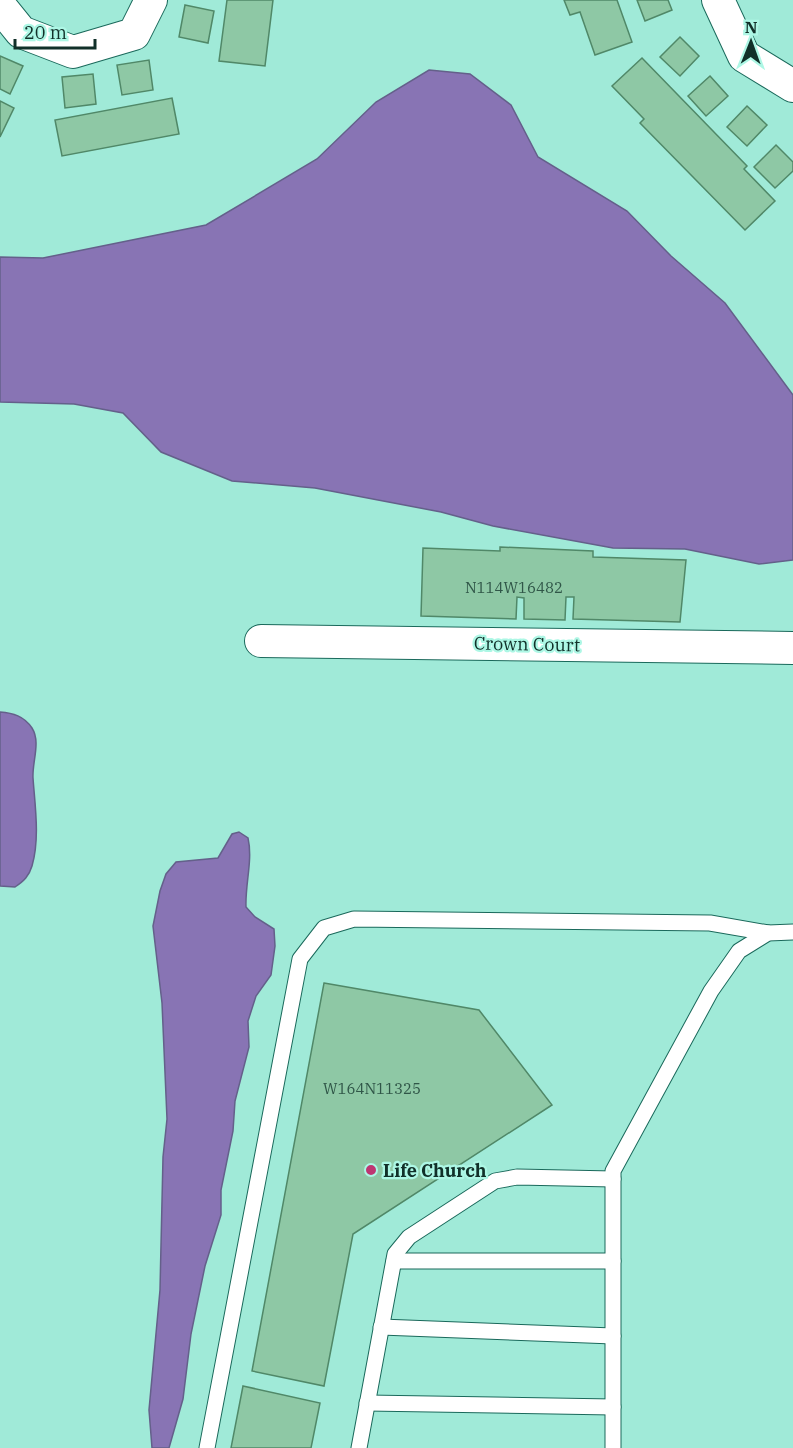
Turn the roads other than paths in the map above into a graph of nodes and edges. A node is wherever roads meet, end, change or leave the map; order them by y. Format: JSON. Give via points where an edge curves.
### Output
{"nodes":[{"id":1,"x":151,"y":0,"type":"edge"},
{"id":2,"x":718,"y":0,"type":"edge"},
{"id":3,"x":0,"y":6,"type":"edge"},
{"id":4,"x":793,"y":86,"type":"edge"},
{"id":5,"x":261,"y":641,"type":"dead end"},
{"id":6,"x":793,"y":648,"type":"edge"},
{"id":7,"x":793,"y":932,"type":"edge"},
{"id":8,"x":768,"y":933,"type":"junction"},
{"id":9,"x":613,"y":1179,"type":"junction"},
{"id":10,"x":394,"y":1261,"type":"junction"},
{"id":11,"x":613,"y":1261,"type":"junction"},
{"id":12,"x":381,"y":1327,"type":"junction"},
{"id":13,"x":613,"y":1336,"type":"junction"},
{"id":14,"x":367,"y":1403,"type":"junction"},
{"id":15,"x":613,"y":1407,"type":"junction"},
{"id":16,"x":207,"y":1448,"type":"edge"},
{"id":17,"x":359,"y":1448,"type":"edge"},
{"id":18,"x":613,"y":1448,"type":"edge"}],
"edges":[{"from":1,"to":3,"type":"street","via":[[134,34],[73,52],[21,32]]},
{"from":2,"to":4,"type":"street","via":[[744,56]]},
{"from":5,"to":6,"type":"street","name":"Crown Court"},
{"from":7,"to":8,"type":"lane"},
{"from":8,"to":9,"type":"lane","via":[[739,951],[711,992],[613,1171]]},
{"from":8,"to":16,"type":"lane","via":[[710,924],[354,919],[324,928],[300,959]]},
{"from":9,"to":10,"type":"lane","via":[[517,1177],[495,1181],[409,1237]]},
{"from":9,"to":11,"type":"lane"},
{"from":10,"to":11,"type":"lane"},
{"from":10,"to":12,"type":"lane"},
{"from":11,"to":13,"type":"lane"},
{"from":12,"to":13,"type":"lane"},
{"from":12,"to":14,"type":"lane"},
{"from":13,"to":15,"type":"lane"},
{"from":14,"to":15,"type":"lane"},
{"from":14,"to":17,"type":"lane"},
{"from":15,"to":18,"type":"lane"}]}
